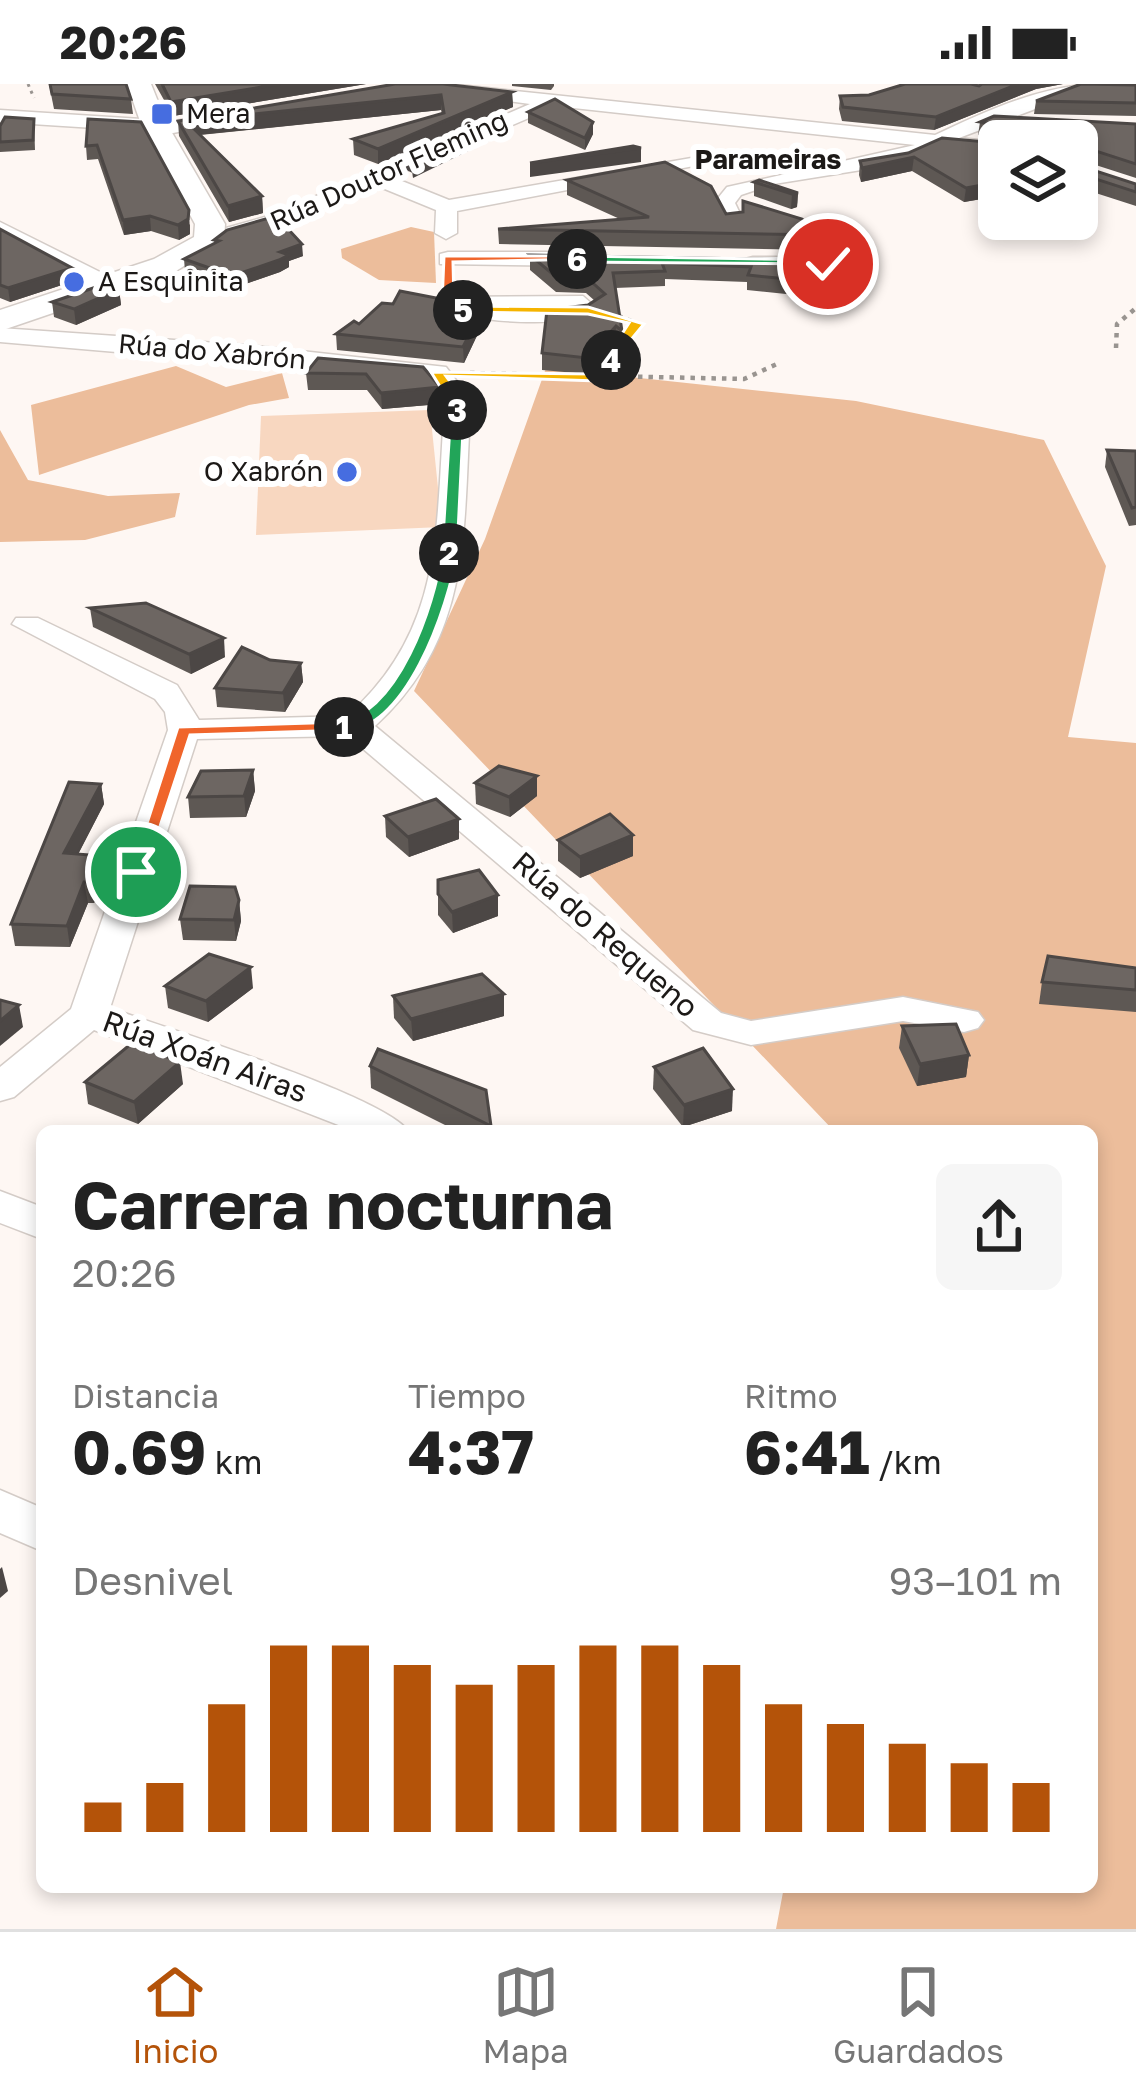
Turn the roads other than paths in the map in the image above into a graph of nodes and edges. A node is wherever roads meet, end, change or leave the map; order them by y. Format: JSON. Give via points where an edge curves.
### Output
{"nodes":[{"id":1,"x":139,"y":84,"type":"edge"},
{"id":2,"x":1092,"y":84,"type":"edge"},
{"id":3,"x":403,"y":86,"type":"edge"},
{"id":4,"x":370,"y":93,"type":"edge"},
{"id":5,"x":542,"y":104,"type":"junction"},
{"id":6,"x":655,"y":113,"type":"junction"},
{"id":7,"x":0,"y":116,"type":"edge"},
{"id":8,"x":250,"y":117,"type":"edge"},
{"id":9,"x":975,"y":123,"type":"junction"},
{"id":10,"x":978,"y":123,"type":"edge"},
{"id":11,"x":154,"y":124,"type":"junction"},
{"id":12,"x":937,"y":139,"type":"junction"},
{"id":13,"x":978,"y":145,"type":"edge"},
{"id":14,"x":726,"y":158,"type":"junction"},
{"id":15,"x":372,"y":176,"type":"junction"},
{"id":16,"x":770,"y":179,"type":"junction"},
{"id":17,"x":447,"y":208,"type":"junction"},
{"id":18,"x":736,"y":208,"type":"edge"},
{"id":19,"x":0,"y":228,"type":"edge"},
{"id":20,"x":219,"y":236,"type":"junction"},
{"id":21,"x":448,"y":259,"type":"junction"},
{"id":22,"x":606,"y":259,"type":"edge"},
{"id":23,"x":729,"y":263,"type":"edge"},
{"id":24,"x":828,"y":264,"type":"dead end"},
{"id":25,"x":106,"y":284,"type":"junction"},
{"id":26,"x":588,"y":311,"type":"edge"},
{"id":27,"x":0,"y":321,"type":"edge"},
{"id":28,"x":0,"y":335,"type":"edge"},
{"id":29,"x":27,"y":624,"type":"dead end"},
{"id":30,"x":356,"y":726,"type":"junction"},
{"id":31,"x":184,"y":730,"type":"junction"},
{"id":32,"x":88,"y":1014,"type":"junction"},
{"id":33,"x":964,"y":1020,"type":"dead end"},
{"id":34,"x":0,"y":1088,"type":"edge"},
{"id":35,"x":376,"y":1125,"type":"edge"},
{"id":36,"x":0,"y":1206,"type":"edge"},
{"id":37,"x":36,"y":1221,"type":"edge"},
{"id":38,"x":0,"y":1510,"type":"edge"},
{"id":39,"x":36,"y":1528,"type":"edge"}],
"edges":[{"from":1,"to":11,"type":"main road"},
{"from":2,"to":9,"type":"street"},
{"from":3,"to":4,"type":"street"},
{"from":3,"to":5,"type":"street"},
{"from":5,"to":6,"type":"street"},
{"from":5,"to":15,"type":"street","name":"Rúa Doutor Fleming"},
{"from":6,"to":12,"type":"street"},
{"from":6,"to":14,"type":"street"},
{"from":7,"to":11,"type":"street"},
{"from":8,"to":11,"type":"street"},
{"from":9,"to":10,"type":"street"},
{"from":9,"to":12,"type":"street"},
{"from":11,"to":20,"type":"main road"},
{"from":12,"to":13,"type":"street"},
{"from":12,"to":16,"type":"street","via":[[905,157]]},
{"from":14,"to":16,"type":"street"},
{"from":14,"to":17,"type":"street"},
{"from":15,"to":17,"type":"street"},
{"from":15,"to":20,"type":"street","name":"Rúa Doutor Fleming","via":[[249,232]]},
{"from":16,"to":18,"type":"street"},
{"from":17,"to":21,"type":"street"},
{"from":19,"to":25,"type":"street"},
{"from":20,"to":25,"type":"main road","name":"Rúa Doutor Fleming"},
{"from":21,"to":22,"type":"street"},
{"from":21,"to":26,"type":"street","via":[[448,304],[467,312]]},
{"from":23,"to":24,"type":"street"},
{"from":25,"to":27,"type":"main road","name":"Rúa Doutor Fleming"},
{"from":28,"to":30,"type":"street","name":"Rúa do Xabrón","via":[[437,372],[458,400],[443,596],[417,656]]},
{"from":29,"to":31,"type":"street","via":[[166,692]]},
{"from":30,"to":31,"type":"street"},
{"from":30,"to":33,"type":"street","name":"Rúa do Requeno","via":[[707,1022],[751,1033],[903,1009]]},
{"from":31,"to":32,"type":"street"},
{"from":32,"to":34,"type":"street"},
{"from":32,"to":35,"type":"street","name":"Rúa Xoán Airas"},
{"from":36,"to":37,"type":"street"},
{"from":38,"to":39,"type":"street"}]}
